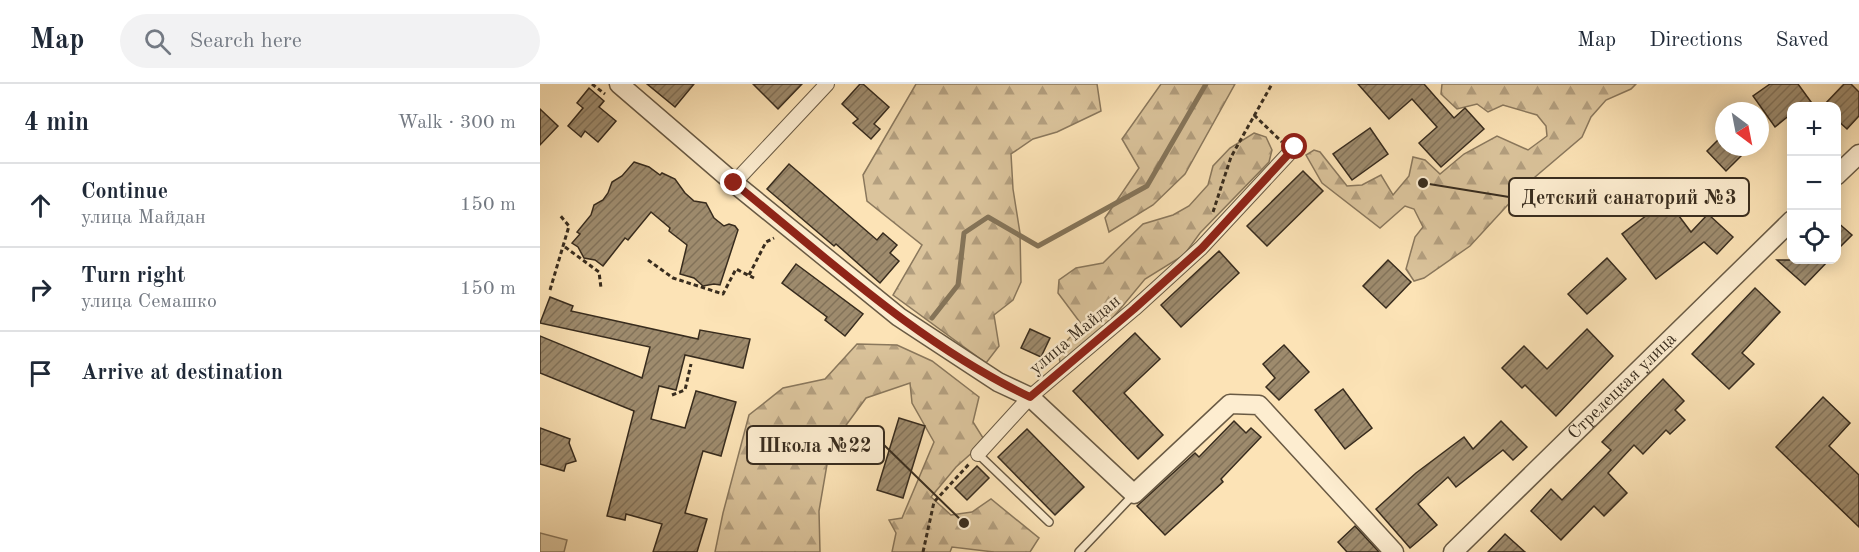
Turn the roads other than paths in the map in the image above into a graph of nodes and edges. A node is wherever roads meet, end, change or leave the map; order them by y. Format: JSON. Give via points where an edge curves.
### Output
{"nodes":[{"id":1,"x":619,"y":84,"type":"edge"},
{"id":2,"x":827,"y":84,"type":"edge"},
{"id":3,"x":1293,"y":149,"type":"road end"},
{"id":4,"x":1859,"y":154,"type":"edge"},
{"id":5,"x":1841,"y":171,"type":"edge"},
{"id":6,"x":734,"y":183,"type":"junction"},
{"id":7,"x":1787,"y":224,"type":"edge"},
{"id":8,"x":1030,"y":397,"type":"junction"},
{"id":9,"x":978,"y":454,"type":"joint"},
{"id":10,"x":1134,"y":494,"type":"junction"},
{"id":11,"x":1050,"y":522,"type":"dead end"},
{"id":12,"x":1078,"y":552,"type":"edge"},
{"id":13,"x":1394,"y":552,"type":"edge"},
{"id":14,"x":1453,"y":552,"type":"edge"}],
"edges":[{"from":1,"to":6,"type":"street"},
{"from":2,"to":6,"type":"street"},
{"from":3,"to":8,"type":"street","name":"улица Майдан","via":[[1202,248]]},
{"from":4,"to":5,"type":"street"},
{"from":6,"to":8,"type":"street","via":[[899,317],[998,382]]},
{"from":7,"to":14,"type":"street","name":"Стрелецкая улица"},
{"from":8,"to":9,"type":"street","name":"улица Майдан"},
{"from":8,"to":10,"type":"street"},
{"from":9,"to":11,"type":"lane"},
{"from":10,"to":12,"type":"lane"},
{"from":10,"to":13,"type":"street","via":[[1230,404],[1259,405]]}]}
